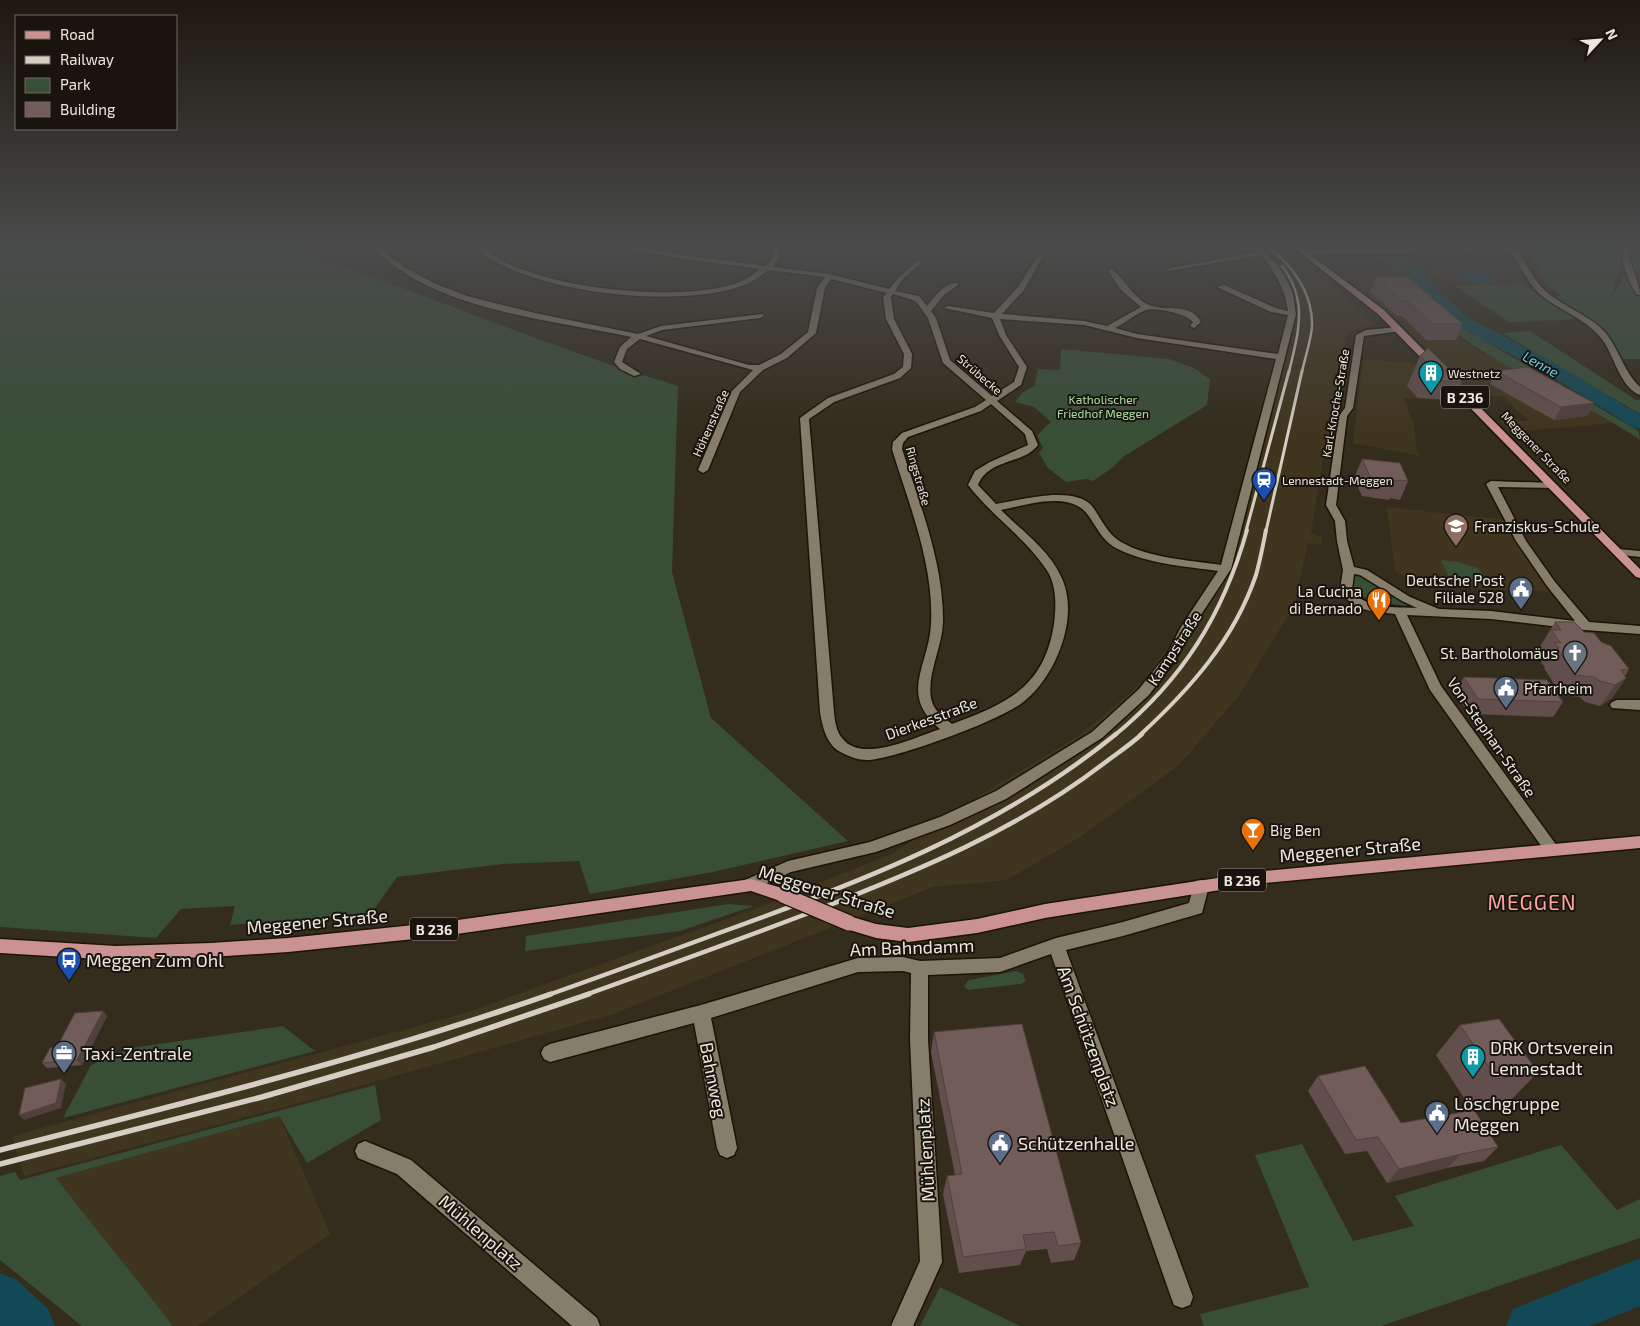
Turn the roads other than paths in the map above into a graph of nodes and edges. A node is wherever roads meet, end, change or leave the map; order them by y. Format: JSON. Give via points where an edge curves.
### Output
{"nodes":[{"id":1,"x":510,"y":309,"type":"edge"},
{"id":2,"x":817,"y":309,"type":"edge"},
{"id":3,"x":888,"y":309,"type":"edge"},
{"id":4,"x":953,"y":309,"type":"edge"},
{"id":5,"x":1002,"y":309,"type":"edge"},
{"id":6,"x":1143,"y":309,"type":"edge"},
{"id":7,"x":1161,"y":309,"type":"edge"},
{"id":8,"x":1271,"y":309,"type":"edge"},
{"id":9,"x":1291,"y":309,"type":"edge"},
{"id":10,"x":1376,"y":309,"type":"edge"},
{"id":11,"x":1567,"y":309,"type":"edge"},
{"id":12,"x":927,"y":311,"type":"edge"},
{"id":13,"x":1292,"y":314,"type":"junction"},
{"id":14,"x":760,"y":316,"type":"dead end"},
{"id":15,"x":996,"y":316,"type":"junction"},
{"id":16,"x":1194,"y":326,"type":"dead end"},
{"id":17,"x":1110,"y":328,"type":"junction"},
{"id":18,"x":1398,"y":329,"type":"junction"},
{"id":19,"x":639,"y":336,"type":"junction"},
{"id":20,"x":1282,"y":357,"type":"junction"},
{"id":21,"x":760,"y":368,"type":"junction"},
{"id":22,"x":637,"y":374,"type":"dead end"},
{"id":23,"x":1640,"y":392,"type":"edge"},
{"id":24,"x":991,"y":400,"type":"junction"},
{"id":25,"x":703,"y":470,"type":"dead end"},
{"id":26,"x":1553,"y":486,"type":"junction"},
{"id":27,"x":994,"y":508,"type":"junction"},
{"id":28,"x":1618,"y":552,"type":"junction"},
{"id":29,"x":1640,"y":554,"type":"edge"},
{"id":30,"x":1225,"y":569,"type":"junction"},
{"id":31,"x":1348,"y":570,"type":"junction"},
{"id":32,"x":1640,"y":575,"type":"edge"},
{"id":33,"x":1399,"y":611,"type":"junction"},
{"id":34,"x":1436,"y":612,"type":"junction"},
{"id":35,"x":1584,"y":626,"type":"junction"},
{"id":36,"x":1640,"y":630,"type":"edge"},
{"id":37,"x":1640,"y":704,"type":"edge"},
{"id":38,"x":1617,"y":705,"type":"dead end"},
{"id":39,"x":949,"y":729,"type":"junction"},
{"id":40,"x":1640,"y":842,"type":"edge"},
{"id":41,"x":1552,"y":850,"type":"junction"},
{"id":42,"x":751,"y":885,"type":"junction"},
{"id":43,"x":1201,"y":886,"type":"junction"},
{"id":44,"x":1056,"y":944,"type":"junction"},
{"id":45,"x":0,"y":946,"type":"edge"},
{"id":46,"x":920,"y":968,"type":"junction"},
{"id":47,"x":701,"y":1013,"type":"junction"},
{"id":48,"x":550,"y":1053,"type":"dead end"},
{"id":49,"x":727,"y":1148,"type":"dead end"},
{"id":50,"x":365,"y":1151,"type":"dead end"},
{"id":51,"x":1182,"y":1297,"type":"dead end"},
{"id":52,"x":589,"y":1326,"type":"edge"},
{"id":53,"x":902,"y":1326,"type":"edge"}],
"edges":[{"from":1,"to":19,"type":"street"},
{"from":2,"to":21,"type":"street","name":"Höhenstraße","via":[[812,333],[784,356]]},
{"from":3,"to":39,"type":"street","name":"Dierkesstraße","via":[[908,354],[907,368],[897,376],[831,400],[804,418],[824,691],[831,730],[840,744],[868,756],[894,750]]},
{"from":4,"to":15,"type":"street"},
{"from":5,"to":15,"type":"street"},
{"from":6,"to":17,"type":"street"},
{"from":7,"to":16,"type":"street","via":[[1185,312],[1195,318]]},
{"from":8,"to":13,"type":"street"},
{"from":9,"to":13,"type":"street","name":"Kampstraße"},
{"from":10,"to":18,"type":"main road","name":"Meggener Straße","number":"B 236"},
{"from":11,"to":23,"type":"street","via":[[1602,334],[1625,376]]},
{"from":12,"to":24,"type":"street","name":"Strübecke","via":[[946,361]]},
{"from":13,"to":20,"type":"street","name":"Kampstraße"},
{"from":14,"to":19,"type":"street","via":[[661,328]]},
{"from":15,"to":17,"type":"street"},
{"from":15,"to":24,"type":"street","name":"Ringstraße","via":[[1023,367],[1018,383]]},
{"from":17,"to":20,"type":"street","via":[[1137,336]]},
{"from":18,"to":26,"type":"main road","name":"Meggener Straße","number":"B 236"},
{"from":18,"to":31,"type":"street","name":"Karl-Knoche-Straße","via":[[1360,335],[1348,408],[1343,416],[1331,505],[1340,521]]},
{"from":19,"to":21,"type":"street"},
{"from":19,"to":22,"type":"street","via":[[621,348],[618,362]]},
{"from":20,"to":30,"type":"street","name":"Kampstraße"},
{"from":21,"to":25,"type":"street","name":"Höhenstraße","via":[[736,391]]},
{"from":24,"to":27,"type":"street","name":"Strübecke","via":[[1029,433],[1033,445],[978,473],[973,485]]},
{"from":24,"to":39,"type":"street","name":"Ringstraße","via":[[960,417],[905,435],[898,442],[897,449],[930,557],[937,624],[924,694],[926,706]]},
{"from":26,"to":28,"type":"main road","name":"Meggener Straße","number":"B 236"},
{"from":26,"to":35,"type":"street","via":[[1491,484],[1521,540]]},
{"from":27,"to":30,"type":"street","via":[[1059,498],[1078,500],[1117,544],[1136,551]]},
{"from":27,"to":39,"type":"street","name":"Dierkesstraße","via":[[1044,559],[1058,581],[1063,604],[1052,657],[1039,678],[1015,701]]},
{"from":28,"to":29,"type":"street"},
{"from":28,"to":32,"type":"main road","name":"Meggener Straße","number":"B 236"},
{"from":30,"to":42,"type":"street","name":"Kampstraße","via":[[1172,656],[1144,692],[1097,735],[1001,795],[945,821],[871,848],[788,867]]},
{"from":31,"to":33,"type":"street","via":[[1346,590],[1351,598],[1364,606]]},
{"from":31,"to":34,"type":"street","via":[[1363,572],[1406,599]]},
{"from":33,"to":34,"type":"street"},
{"from":33,"to":41,"type":"street","name":"Von-Stephan-Straße","via":[[1435,686]]},
{"from":34,"to":35,"type":"street"},
{"from":35,"to":36,"type":"street"},
{"from":37,"to":38,"type":"street"},
{"from":40,"to":41,"type":"main road","name":"Meggener Straße","number":"B 236"},
{"from":41,"to":43,"type":"main road","name":"Meggener Straße","number":"B 236","via":[[1264,877]]},
{"from":42,"to":43,"type":"main road","name":"Meggener Straße","number":"B 236","bridge":true,"via":[[849,923],[908,935],[977,926],[1045,911]]},
{"from":42,"to":45,"type":"main road","name":"Meggener Straße","number":"B 236","via":[[404,932],[263,947],[131,953]]},
{"from":43,"to":44,"type":"street","name":"Am Bahndamm","via":[[1196,908]]},
{"from":44,"to":46,"type":"street","name":"Am Bahndamm","via":[[1000,965]]},
{"from":44,"to":51,"type":"street","name":"Am Schützenplatz"},
{"from":46,"to":47,"type":"street","name":"Am Bahndamm","via":[[904,964],[858,965]]},
{"from":46,"to":53,"type":"street","name":"Mühlenplatz","via":[[919,1040],[931,1262]]},
{"from":47,"to":48,"type":"street","name":"Am Bahndamm"},
{"from":47,"to":49,"type":"street","name":"Bahnweg"},
{"from":50,"to":52,"type":"street","name":"Mühlenplatz","via":[[404,1166]]}]}
